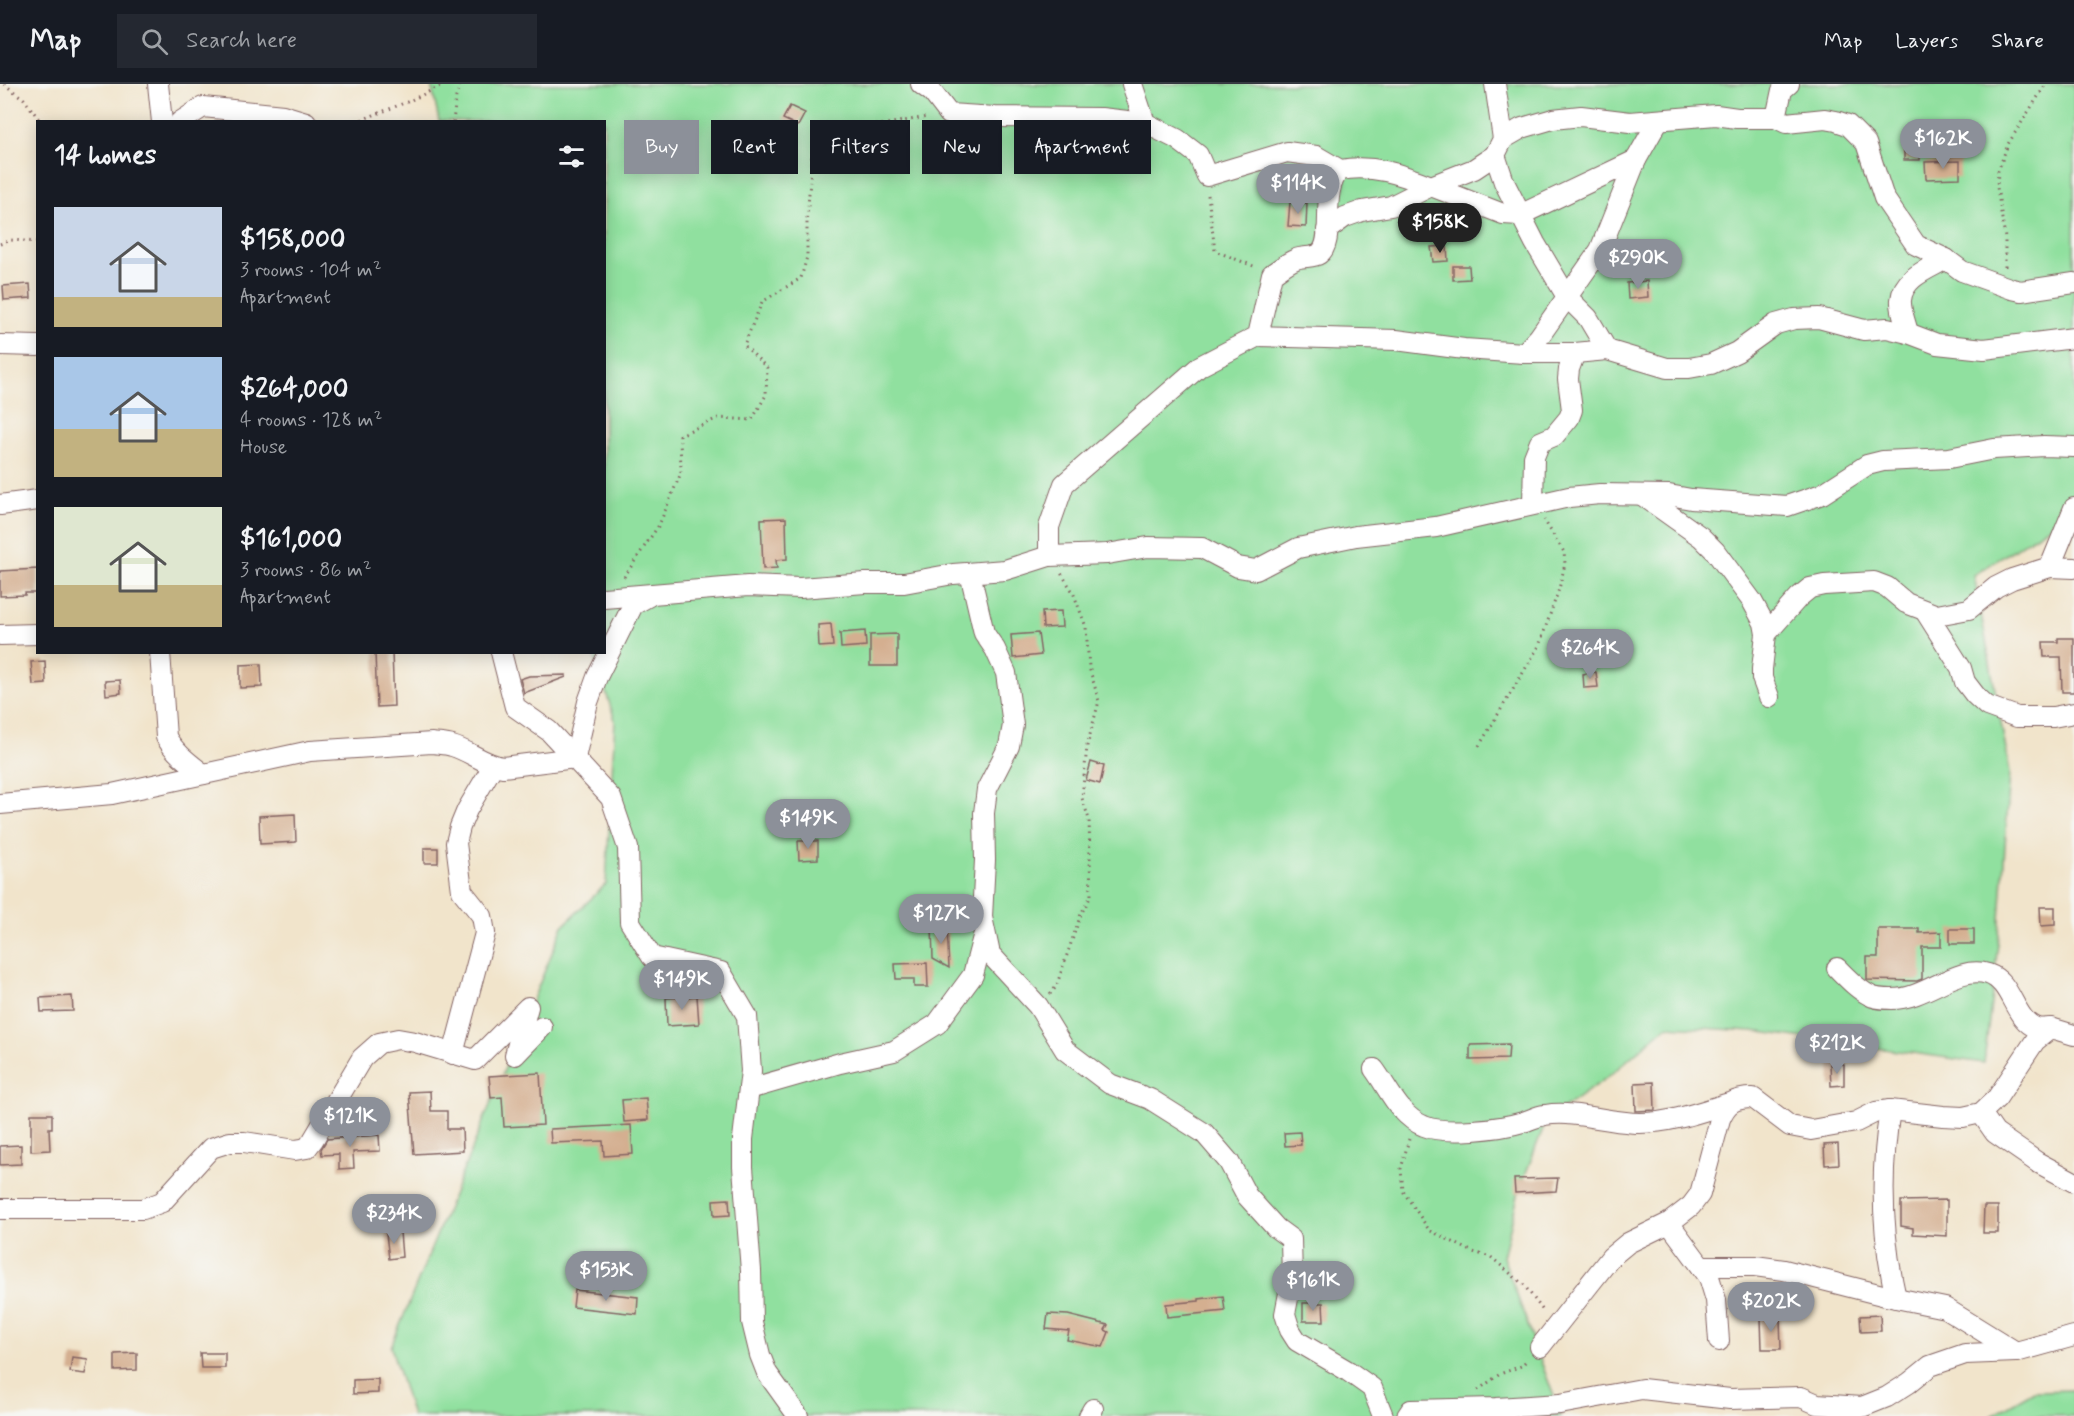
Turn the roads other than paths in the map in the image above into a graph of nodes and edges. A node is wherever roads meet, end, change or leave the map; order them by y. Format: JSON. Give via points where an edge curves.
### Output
{"nodes":[{"id":1,"x":158,"y":84,"type":"edge"},
{"id":2,"x":921,"y":84,"type":"edge"},
{"id":3,"x":1132,"y":84,"type":"edge"},
{"id":4,"x":1495,"y":84,"type":"edge"},
{"id":5,"x":1789,"y":84,"type":"edge"},
{"id":6,"x":1776,"y":118,"type":"junction"},
{"id":7,"x":162,"y":120,"type":"edge"},
{"id":8,"x":183,"y":120,"type":"edge"},
{"id":9,"x":299,"y":120,"type":"edge"},
{"id":10,"x":1122,"y":120,"type":"edge"},
{"id":11,"x":1143,"y":120,"type":"edge"},
{"id":12,"x":1658,"y":121,"type":"junction"},
{"id":13,"x":1151,"y":126,"type":"edge"},
{"id":14,"x":1499,"y":147,"type":"junction"},
{"id":15,"x":1636,"y":160,"type":"junction"},
{"id":16,"x":1340,"y":170,"type":"junction"},
{"id":17,"x":1431,"y":186,"type":"junction"},
{"id":18,"x":1520,"y":215,"type":"junction"},
{"id":19,"x":1327,"y":230,"type":"junction"},
{"id":20,"x":1946,"y":259,"type":"junction"},
{"id":21,"x":2074,"y":283,"type":"edge"},
{"id":22,"x":1567,"y":297,"type":"junction"},
{"id":23,"x":1908,"y":333,"type":"junction"},
{"id":24,"x":1258,"y":336,"type":"junction"},
{"id":25,"x":2074,"y":338,"type":"edge"},
{"id":26,"x":0,"y":345,"type":"edge"},
{"id":27,"x":36,"y":346,"type":"edge"},
{"id":28,"x":1607,"y":350,"type":"junction"},
{"id":29,"x":1524,"y":353,"type":"junction"},
{"id":30,"x":1575,"y":353,"type":"junction"},
{"id":31,"x":2074,"y":447,"type":"edge"},
{"id":32,"x":1642,"y":495,"type":"junction"},
{"id":33,"x":36,"y":500,"type":"edge"},
{"id":34,"x":1533,"y":504,"type":"junction"},
{"id":35,"x":0,"y":505,"type":"edge"},
{"id":36,"x":2074,"y":508,"type":"edge"},
{"id":37,"x":1049,"y":556,"type":"junction"},
{"id":38,"x":2050,"y":567,"type":"junction"},
{"id":39,"x":2074,"y":568,"type":"edge"},
{"id":40,"x":970,"y":573,"type":"junction"},
{"id":41,"x":649,"y":596,"type":"junction"},
{"id":42,"x":606,"y":598,"type":"edge"},
{"id":43,"x":1925,"y":611,"type":"junction"},
{"id":44,"x":36,"y":634,"type":"edge"},
{"id":45,"x":1766,"y":634,"type":"junction"},
{"id":46,"x":0,"y":635,"type":"edge"},
{"id":47,"x":160,"y":654,"type":"edge"},
{"id":48,"x":502,"y":654,"type":"edge"},
{"id":49,"x":1769,"y":697,"type":"dead end"},
{"id":50,"x":2074,"y":713,"type":"edge"},
{"id":51,"x":575,"y":758,"type":"junction"},
{"id":52,"x":494,"y":766,"type":"junction"},
{"id":53,"x":203,"y":774,"type":"junction"},
{"id":54,"x":0,"y":804,"type":"edge"},
{"id":55,"x":985,"y":931,"type":"junction"},
{"id":56,"x":1837,"y":968,"type":"dead end"},
{"id":57,"x":542,"y":1027,"type":"dead end"},
{"id":58,"x":2051,"y":1028,"type":"junction"},
{"id":59,"x":2074,"y":1035,"type":"edge"},
{"id":60,"x":453,"y":1054,"type":"junction"},
{"id":61,"x":1374,"y":1069,"type":"dead end"},
{"id":62,"x":749,"y":1089,"type":"junction"},
{"id":63,"x":1729,"y":1103,"type":"junction"},
{"id":64,"x":1890,"y":1110,"type":"junction"},
{"id":65,"x":1981,"y":1113,"type":"junction"},
{"id":66,"x":2074,"y":1182,"type":"edge"},
{"id":67,"x":0,"y":1209,"type":"edge"},
{"id":68,"x":1669,"y":1223,"type":"junction"},
{"id":69,"x":1701,"y":1266,"type":"junction"},
{"id":70,"x":1896,"y":1298,"type":"junction"},
{"id":71,"x":2074,"y":1336,"type":"edge"},
{"id":72,"x":1719,"y":1341,"type":"dead end"},
{"id":73,"x":1540,"y":1347,"type":"road end"},
{"id":74,"x":2016,"y":1352,"type":"junction"},
{"id":75,"x":1801,"y":1397,"type":"junction"},
{"id":76,"x":798,"y":1416,"type":"edge"},
{"id":77,"x":1383,"y":1416,"type":"edge"},
{"id":78,"x":1407,"y":1416,"type":"edge"},
{"id":79,"x":1808,"y":1416,"type":"edge"}],
"edges":[{"from":1,"to":7,"type":"street"},
{"from":2,"to":10,"type":"street","via":[[949,114]]},
{"from":3,"to":11,"type":"street"},
{"from":4,"to":14,"type":"street"},
{"from":5,"to":6,"type":"street","via":[[1782,90]]},
{"from":6,"to":12,"type":"street","via":[[1716,115]]},
{"from":6,"to":20,"type":"street","via":[[1786,123],[1825,119],[1848,125],[1866,143],[1884,198],[1916,245]]},
{"from":8,"to":9,"type":"street","via":[[203,107]]},
{"from":12,"to":14,"type":"street","via":[[1581,116],[1553,119],[1522,128]]},
{"from":12,"to":15,"type":"street"},
{"from":13,"to":16,"type":"street","via":[[1198,155],[1207,176],[1287,152],[1316,156]]},
{"from":14,"to":17,"type":"street","via":[[1474,169]]},
{"from":14,"to":18,"type":"street","via":[[1504,182]]},
{"from":15,"to":18,"type":"street"},
{"from":15,"to":22,"type":"street","via":[[1600,250]]},
{"from":16,"to":17,"type":"street","via":[[1385,170]]},
{"from":16,"to":19,"type":"street","via":[[1330,183]]},
{"from":17,"to":18,"type":"street","via":[[1503,214]]},
{"from":17,"to":19,"type":"street","via":[[1391,206],[1345,217]]},
{"from":18,"to":22,"type":"street"},
{"from":19,"to":24,"type":"street","via":[[1321,252],[1295,259],[1272,274]]},
{"from":20,"to":21,"type":"street","via":[[1962,271],[2021,291]]},
{"from":20,"to":23,"type":"street","via":[[1914,277],[1904,288],[1900,302]]},
{"from":22,"to":28,"type":"street","via":[[1588,318]]},
{"from":22,"to":29,"type":"street"},
{"from":23,"to":25,"type":"street","via":[[1937,344],[1984,349]]},
{"from":23,"to":28,"type":"street","via":[[1887,328],[1864,330],[1819,318],[1794,319],[1776,324],[1737,352],[1711,364],[1689,368],[1667,368]]},
{"from":24,"to":29,"type":"street","via":[[1396,340]]},
{"from":24,"to":37,"type":"street","via":[[1200,366],[1064,484],[1049,526]]},
{"from":26,"to":27,"type":"street"},
{"from":28,"to":30,"type":"street"},
{"from":29,"to":30,"type":"street"},
{"from":30,"to":34,"type":"street","via":[[1568,379],[1572,410],[1554,436],[1540,442],[1534,457]]},
{"from":31,"to":32,"type":"street","via":[[1994,449],[1949,458],[1883,461],[1867,465],[1822,494],[1787,506]]},
{"from":32,"to":34,"type":"street","via":[[1600,494]]},
{"from":32,"to":45,"type":"street","via":[[1714,551],[1752,601]]},
{"from":33,"to":35,"type":"street"},
{"from":34,"to":37,"type":"street","via":[[1436,526],[1298,548],[1256,570],[1238,567],[1202,548],[1148,547],[1107,554]]},
{"from":36,"to":38,"type":"street"},
{"from":37,"to":40,"type":"street","via":[[1005,570]]},
{"from":38,"to":39,"type":"street"},
{"from":38,"to":43,"type":"street","via":[[1996,587],[1969,609],[1937,615]]},
{"from":40,"to":41,"type":"street","via":[[904,583],[748,586]]},
{"from":40,"to":55,"type":"street","via":[[984,633],[1006,673],[1014,725],[1009,746],[987,789],[982,917]]},
{"from":41,"to":42,"type":"street"},
{"from":41,"to":51,"type":"street","via":[[633,605],[597,678]]},
{"from":43,"to":45,"type":"street","via":[[1874,582],[1824,585],[1810,588],[1799,597]]},
{"from":43,"to":50,"type":"street","via":[[1961,668],[1965,682],[1987,706],[2017,717]]},
{"from":44,"to":46,"type":"street"},
{"from":45,"to":49,"type":"street","via":[[1762,678]]},
{"from":47,"to":53,"type":"street","via":[[166,737],[171,747]]},
{"from":48,"to":51,"type":"street","via":[[515,707],[549,731]]},
{"from":51,"to":52,"type":"street"},
{"from":51,"to":62,"type":"street","via":[[611,798],[628,848],[630,922],[652,957],[721,972],[747,1016]]},
{"from":52,"to":53,"type":"street","via":[[452,746],[432,743],[310,751]]},
{"from":52,"to":60,"type":"street","via":[[467,810],[456,843],[462,891],[482,916],[486,933]]},
{"from":53,"to":54,"type":"street","via":[[112,794]]},
{"from":55,"to":62,"type":"street","via":[[973,975],[937,1024],[894,1051]]},
{"from":55,"to":77,"type":"street","via":[[990,954],[1038,1006],[1065,1050],[1110,1084],[1150,1099],[1204,1133],[1229,1162],[1247,1196],[1291,1239],[1292,1278],[1285,1314],[1290,1330],[1297,1341],[1372,1388]]},
{"from":56,"to":58,"type":"street","via":[[1871,996],[1886,999],[1922,993],[1959,974],[1988,974],[2005,987],[2024,1018],[2037,1028]]},
{"from":57,"to":60,"type":"street","via":[[515,1055],[528,1007],[475,1060]]},
{"from":58,"to":59,"type":"street"},
{"from":58,"to":65,"type":"street","via":[[2035,1041],[1997,1098]]},
{"from":60,"to":67,"type":"street","via":[[398,1039],[379,1043],[362,1058],[307,1148],[295,1150],[244,1142],[211,1148],[162,1202],[143,1209]]},
{"from":61,"to":63,"type":"street","via":[[1410,1119],[1442,1130],[1491,1129],[1560,1114],[1640,1123],[1681,1117]]},
{"from":62,"to":76,"type":"street","via":[[743,1167],[752,1322],[767,1373]]},
{"from":63,"to":64,"type":"street","via":[[1753,1098],[1790,1126],[1811,1130],[1856,1122]]},
{"from":63,"to":68,"type":"street","via":[[1720,1119],[1700,1194]]},
{"from":64,"to":65,"type":"street","via":[[1963,1117]]},
{"from":64,"to":70,"type":"street","via":[[1884,1146],[1885,1224]]},
{"from":65,"to":66,"type":"street","via":[[1995,1133]]},
{"from":68,"to":69,"type":"street"},
{"from":68,"to":73,"type":"street","via":[[1628,1243],[1611,1257]]},
{"from":69,"to":70,"type":"street","via":[[1784,1270]]},
{"from":69,"to":72,"type":"street","via":[[1716,1300]]},
{"from":70,"to":74,"type":"street","via":[[1946,1308]]},
{"from":71,"to":74,"type":"street"},
{"from":74,"to":75,"type":"street","via":[[1965,1354],[1930,1366],[1887,1397],[1862,1407],[1817,1404]]},
{"from":75,"to":78,"type":"street","via":[[1730,1399],[1641,1389],[1560,1404],[1411,1410]]},
{"from":75,"to":79,"type":"street"}]}
